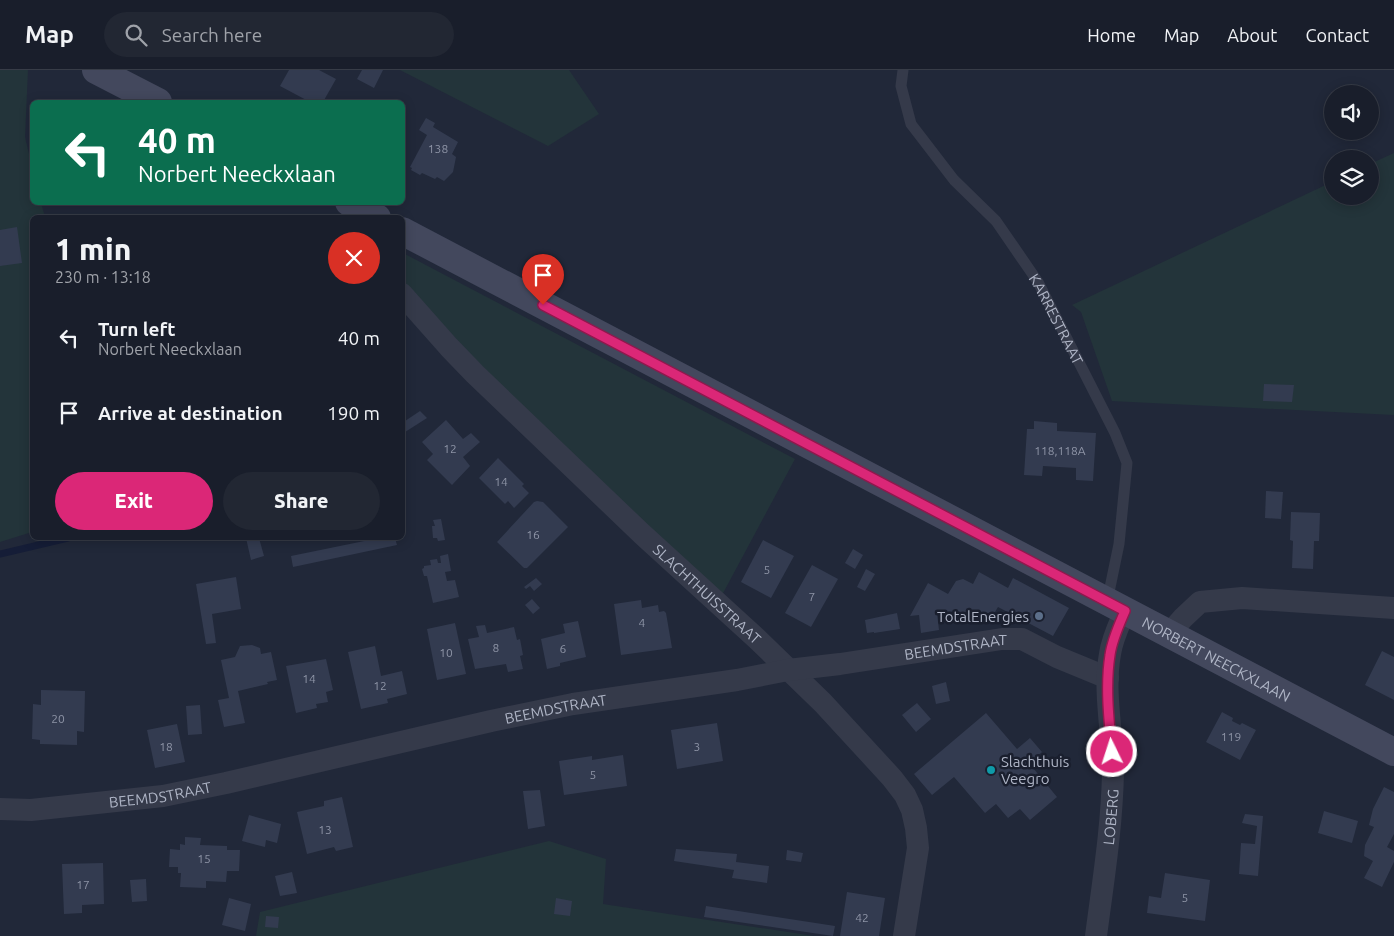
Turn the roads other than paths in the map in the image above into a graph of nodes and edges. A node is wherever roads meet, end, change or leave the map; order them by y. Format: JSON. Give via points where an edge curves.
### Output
{"nodes":[{"id":1,"x":96,"y":70,"type":"edge"},
{"id":2,"x":903,"y":70,"type":"edge"},
{"id":3,"x":154,"y":100,"type":"edge"},
{"id":4,"x":351,"y":208,"type":"edge"},
{"id":5,"x":369,"y":215,"type":"edge"},
{"id":6,"x":405,"y":233,"type":"edge"},
{"id":7,"x":405,"y":297,"type":"edge"},
{"id":8,"x":1116,"y":606,"type":"junction"},
{"id":9,"x":1394,"y":608,"type":"edge"},
{"id":10,"x":1169,"y":634,"type":"junction"},
{"id":11,"x":788,"y":670,"type":"junction"},
{"id":12,"x":1108,"y":678,"type":"junction"},
{"id":13,"x":1394,"y":752,"type":"edge"},
{"id":14,"x":0,"y":809,"type":"edge"},
{"id":15,"x":904,"y":936,"type":"edge"},
{"id":16,"x":1096,"y":936,"type":"edge"}],
"edges":[{"from":1,"to":3,"type":"main road"},
{"from":2,"to":8,"type":"lane","name":"KARRESTRAAT","via":[[901,86],[911,124],[954,180],[996,221],[1038,282],[1115,432],[1127,463]]},
{"from":4,"to":5,"type":"main road"},
{"from":6,"to":8,"type":"main road","name":"NORBERT NEECKXLAAN"},
{"from":7,"to":11,"type":"street","name":"SLACHTHUISSTRAAT","via":[[475,374]]},
{"from":8,"to":10,"type":"main road","name":"NORBERT NEECKXLAAN"},
{"from":8,"to":12,"type":"street","name":"LOBERG","via":[[1116,632]]},
{"from":9,"to":10,"type":"street","via":[[1242,598],[1200,602]]},
{"from":10,"to":13,"type":"main road","name":"NORBERT NEECKXLAAN"},
{"from":11,"to":12,"type":"street","name":"BEEMDSTRAAT","via":[[1002,639],[1022,639]]},
{"from":11,"to":14,"type":"street","name":"BEEMDSTRAAT","via":[[573,704],[163,796],[31,810]]},
{"from":11,"to":15,"type":"street","name":"SLACHTHUISSTRAAT","via":[[892,778],[912,810],[918,848]]},
{"from":12,"to":16,"type":"street","name":"LOBERG","via":[[1113,772],[1110,826]]}]}
